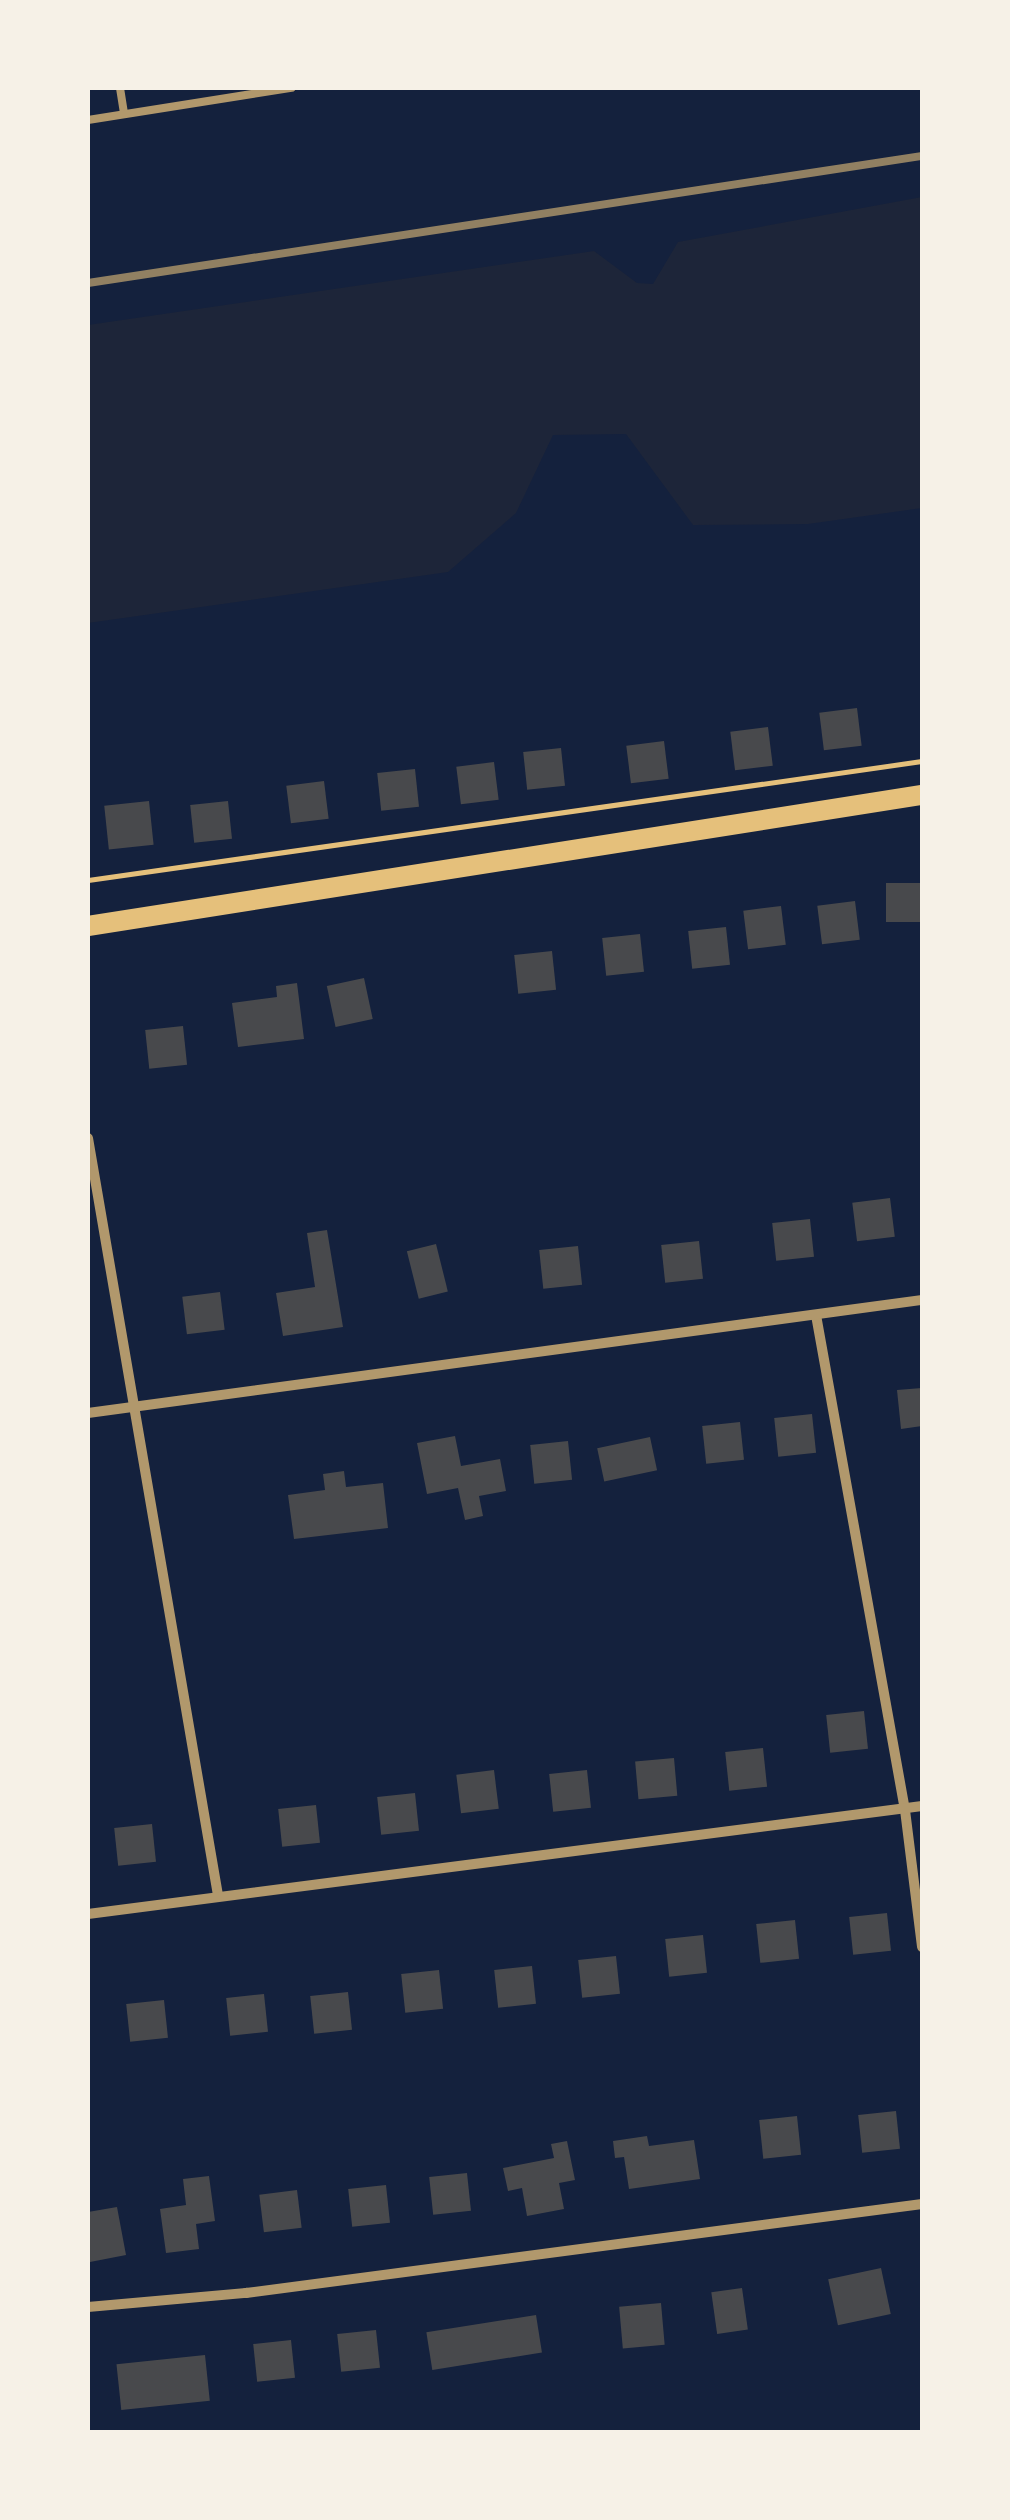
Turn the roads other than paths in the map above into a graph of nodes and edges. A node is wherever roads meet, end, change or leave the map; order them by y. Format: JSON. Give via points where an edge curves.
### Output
{"nodes":[{"id":1,"x":120,"y":88,"type":"edge"},
{"id":2,"x":290,"y":88,"type":"edge"},
{"id":3,"x":124,"y":113,"type":"junction"},
{"id":4,"x":88,"y":120,"type":"edge"},
{"id":5,"x":922,"y":795,"type":"edge"},
{"id":6,"x":88,"y":926,"type":"edge"},
{"id":7,"x":88,"y":1138,"type":"edge"},
{"id":8,"x":922,"y":1300,"type":"edge"},
{"id":9,"x":816,"y":1315,"type":"junction"},
{"id":10,"x":137,"y":1405,"type":"junction"},
{"id":11,"x":88,"y":1414,"type":"edge"},
{"id":12,"x":922,"y":1806,"type":"edge"},
{"id":13,"x":906,"y":1810,"type":"junction"},
{"id":14,"x":218,"y":1895,"type":"junction"},
{"id":15,"x":88,"y":1914,"type":"edge"},
{"id":16,"x":922,"y":1948,"type":"edge"},
{"id":17,"x":922,"y":2204,"type":"edge"},
{"id":18,"x":88,"y":2307,"type":"edge"}],
"edges":[{"from":1,"to":3,"type":"lane"},
{"from":2,"to":3,"type":"lane"},
{"from":3,"to":4,"type":"lane"},
{"from":5,"to":6,"type":"main road"},
{"from":7,"to":10,"type":"street"},
{"from":8,"to":9,"type":"street"},
{"from":9,"to":10,"type":"street"},
{"from":9,"to":13,"type":"street"},
{"from":10,"to":11,"type":"street"},
{"from":10,"to":14,"type":"street"},
{"from":12,"to":13,"type":"street"},
{"from":13,"to":14,"type":"street"},
{"from":13,"to":16,"type":"street"},
{"from":14,"to":15,"type":"street"},
{"from":17,"to":18,"type":"street","via":[[246,2294]]}]}
